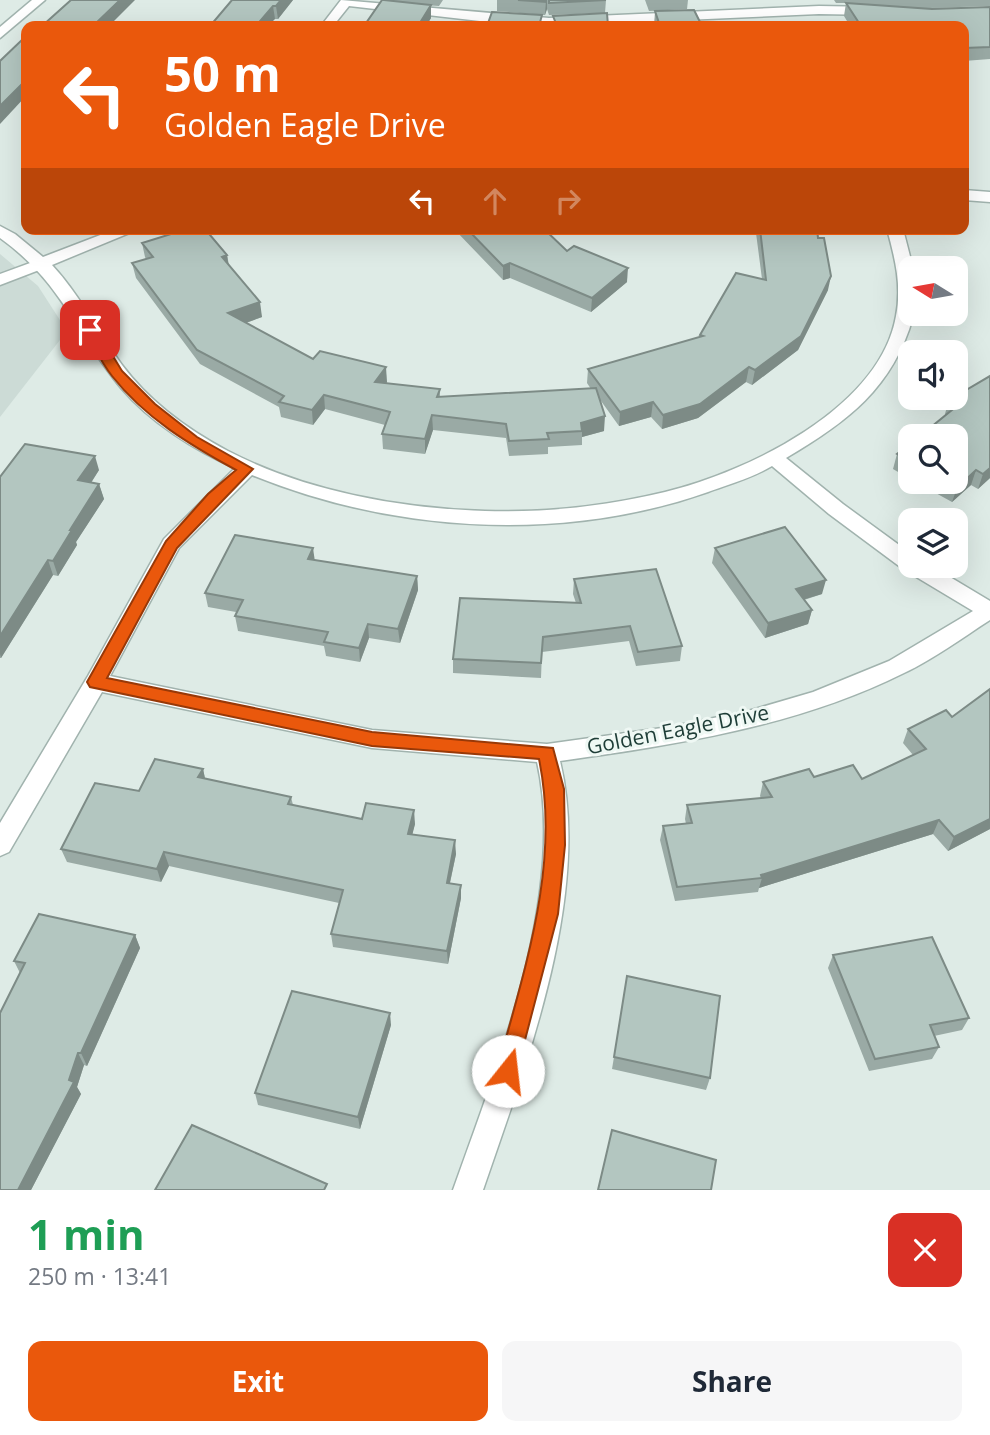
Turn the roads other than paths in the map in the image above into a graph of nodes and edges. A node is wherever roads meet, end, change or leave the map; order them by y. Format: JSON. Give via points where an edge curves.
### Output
{"nodes":[{"id":1,"x":39,"y":0,"type":"edge"},
{"id":2,"x":766,"y":0,"type":"edge"},
{"id":3,"x":347,"y":1,"type":"edge"},
{"id":4,"x":774,"y":12,"type":"junction"},
{"id":5,"x":886,"y":12,"type":"edge"},
{"id":6,"x":331,"y":21,"type":"edge"},
{"id":7,"x":519,"y":21,"type":"edge"},
{"id":8,"x":553,"y":21,"type":"edge"},
{"id":9,"x":779,"y":21,"type":"edge"},
{"id":10,"x":0,"y":34,"type":"edge"},
{"id":11,"x":969,"y":195,"type":"edge"},
{"id":12,"x":990,"y":197,"type":"edge"},
{"id":13,"x":0,"y":231,"type":"edge"},
{"id":14,"x":116,"y":235,"type":"edge"},
{"id":15,"x":897,"y":235,"type":"edge"},
{"id":16,"x":41,"y":264,"type":"junction"},
{"id":17,"x":0,"y":280,"type":"edge"},
{"id":18,"x":776,"y":459,"type":"junction"},
{"id":19,"x":246,"y":469,"type":"junction"},
{"id":20,"x":898,"y":554,"type":"edge"},
{"id":21,"x":935,"y":578,"type":"edge"},
{"id":22,"x":990,"y":610,"type":"edge"},
{"id":23,"x":96,"y":682,"type":"junction"},
{"id":24,"x":547,"y":753,"type":"junction"},
{"id":25,"x":0,"y":845,"type":"edge"},
{"id":26,"x":468,"y":1190,"type":"edge"}],
"edges":[{"from":1,"to":10,"type":"street"},
{"from":2,"to":4,"type":"street"},
{"from":3,"to":6,"type":"street"},
{"from":3,"to":7,"type":"street"},
{"from":4,"to":5,"type":"street"},
{"from":4,"to":8,"type":"street"},
{"from":4,"to":9,"type":"street"},
{"from":11,"to":12,"type":"street"},
{"from":13,"to":16,"type":"street"},
{"from":14,"to":16,"type":"street"},
{"from":15,"to":18,"type":"street","via":[[908,280],[908,306],[890,358],[850,408]]},
{"from":16,"to":17,"type":"street"},
{"from":16,"to":19,"type":"street","via":[[63,288],[133,391],[192,440]]},
{"from":18,"to":19,"type":"street","via":[[672,496],[565,515],[514,517],[380,509]]},
{"from":18,"to":20,"type":"street"},
{"from":19,"to":23,"type":"street","via":[[171,544]]},
{"from":21,"to":22,"type":"street"},
{"from":22,"to":24,"type":"street","name":"Golden Eagle Drive","via":[[897,667],[819,699],[669,736]]},
{"from":23,"to":24,"type":"street","name":"Golden Eagle Drive","via":[[372,739]]},
{"from":23,"to":25,"type":"street"},
{"from":24,"to":26,"type":"street","via":[[555,789],[556,845],[548,914],[505,1081]]}]}
